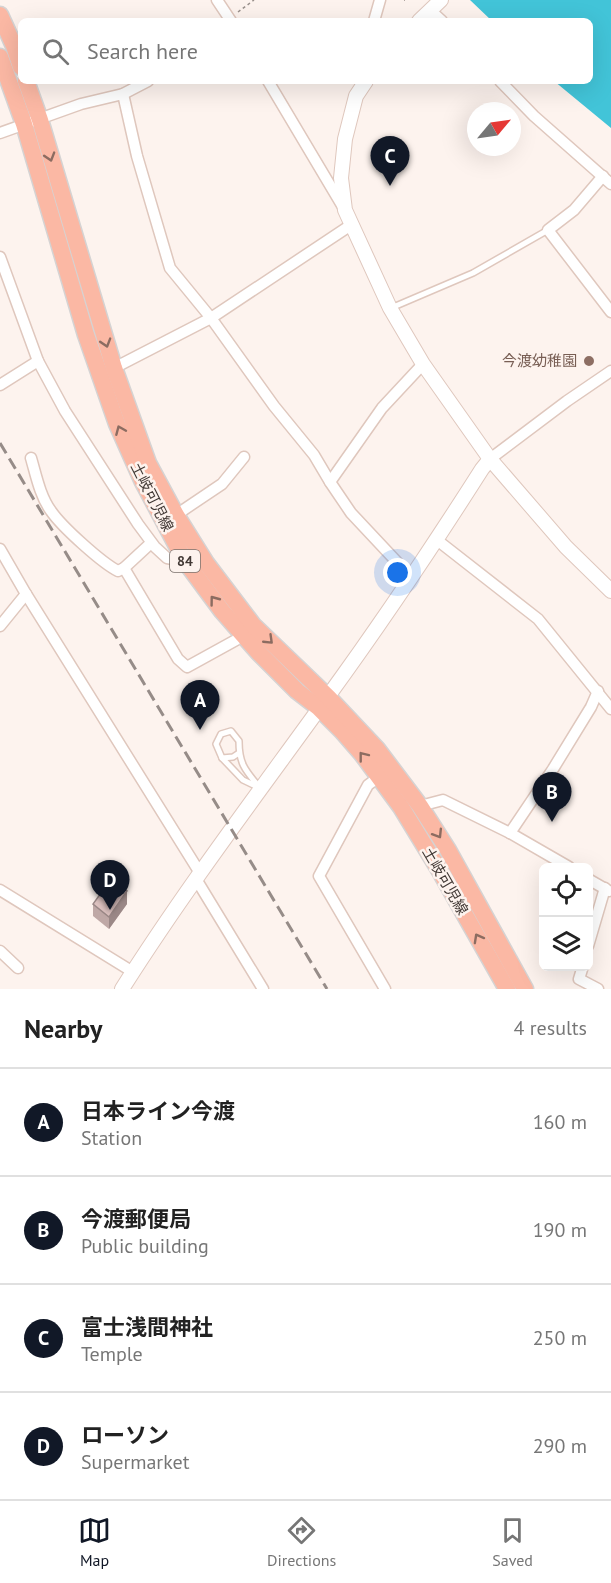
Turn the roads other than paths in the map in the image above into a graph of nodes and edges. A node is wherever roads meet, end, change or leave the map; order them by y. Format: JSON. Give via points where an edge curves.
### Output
{"nodes":[{"id":1,"x":217,"y":0,"type":"edge"},
{"id":2,"x":380,"y":0,"type":"edge"},
{"id":3,"x":441,"y":0,"type":"edge"},
{"id":4,"x":430,"y":10,"type":"junction"},
{"id":5,"x":0,"y":15,"type":"edge"},
{"id":6,"x":229,"y":18,"type":"edge"},
{"id":7,"x":375,"y":18,"type":"edge"},
{"id":8,"x":422,"y":18,"type":"edge"},
{"id":9,"x":439,"y":18,"type":"edge"},
{"id":10,"x":0,"y":57,"type":"edge"},
{"id":11,"x":18,"y":58,"type":"edge"},
{"id":12,"x":26,"y":84,"type":"edge"},
{"id":13,"x":142,"y":84,"type":"edge"},
{"id":14,"x":270,"y":84,"type":"edge"},
{"id":15,"x":364,"y":84,"type":"edge"},
{"id":16,"x":503,"y":84,"type":"edge"},
{"id":17,"x":123,"y":94,"type":"junction"},
{"id":18,"x":32,"y":122,"type":"junction"},
{"id":19,"x":0,"y":133,"type":"edge"},
{"id":20,"x":607,"y":180,"type":"edge"},
{"id":21,"x":345,"y":210,"type":"junction"},
{"id":22,"x":351,"y":225,"type":"junction"},
{"id":23,"x":548,"y":230,"type":"junction"},
{"id":24,"x":0,"y":257,"type":"edge"},
{"id":25,"x":390,"y":308,"type":"junction"},
{"id":26,"x":611,"y":312,"type":"edge"},
{"id":27,"x":211,"y":318,"type":"junction"},
{"id":28,"x":38,"y":361,"type":"junction"},
{"id":29,"x":423,"y":364,"type":"junction"},
{"id":30,"x":114,"y":368,"type":"junction"},
{"id":31,"x":611,"y":371,"type":"edge"},
{"id":32,"x":0,"y":385,"type":"edge"},
{"id":33,"x":244,"y":457,"type":"dead end"},
{"id":34,"x":31,"y":458,"type":"dead end"},
{"id":35,"x":490,"y":459,"type":"junction"},
{"id":36,"x":330,"y":482,"type":"junction"},
{"id":37,"x":176,"y":515,"type":"junction"},
{"id":38,"x":437,"y":540,"type":"junction"},
{"id":39,"x":151,"y":543,"type":"junction"},
{"id":40,"x":0,"y":549,"type":"edge"},
{"id":41,"x":185,"y":561,"type":"junction"},
{"id":42,"x":124,"y":568,"type":"junction"},
{"id":43,"x":411,"y":577,"type":"junction"},
{"id":44,"x":611,"y":591,"type":"edge"},
{"id":45,"x":26,"y":594,"type":"junction"},
{"id":46,"x":0,"y":626,"type":"edge"},
{"id":47,"x":241,"y":633,"type":"junction"},
{"id":48,"x":598,"y":691,"type":"junction"},
{"id":49,"x":323,"y":703,"type":"junction"},
{"id":50,"x":611,"y":709,"type":"edge"},
{"id":51,"x":239,"y":753,"type":"junction"},
{"id":52,"x":222,"y":758,"type":"junction"},
{"id":53,"x":379,"y":777,"type":"junction"},
{"id":54,"x":260,"y":788,"type":"junction"},
{"id":55,"x":420,"y":806,"type":"junction"},
{"id":56,"x":510,"y":833,"type":"junction"},
{"id":57,"x":562,"y":863,"type":"edge"},
{"id":58,"x":198,"y":876,"type":"junction"},
{"id":59,"x":593,"y":882,"type":"edge"},
{"id":60,"x":608,"y":890,"type":"edge"},
{"id":61,"x":0,"y":891,"type":"edge"},
{"id":62,"x":593,"y":932,"type":"edge"},
{"id":63,"x":0,"y":951,"type":"edge"},
{"id":64,"x":18,"y":968,"type":"dead end"},
{"id":65,"x":581,"y":971,"type":"edge"},
{"id":66,"x":133,"y":972,"type":"junction"},
{"id":67,"x":122,"y":989,"type":"edge"},
{"id":68,"x":263,"y":989,"type":"edge"},
{"id":69,"x":386,"y":989,"type":"edge"},
{"id":70,"x":507,"y":989,"type":"edge"},
{"id":71,"x":525,"y":989,"type":"edge"},
{"id":72,"x":598,"y":989,"type":"edge"}],
"edges":[{"from":1,"to":6,"type":"street"},
{"from":2,"to":7,"type":"street"},
{"from":3,"to":4,"type":"street"},
{"from":4,"to":8,"type":"street"},
{"from":4,"to":9,"type":"street"},
{"from":5,"to":11,"type":"main road"},
{"from":10,"to":18,"type":"main road","name":"土岐可児線","number":"84"},
{"from":12,"to":18,"type":"main road","name":"土岐可児線","number":"84"},
{"from":13,"to":17,"type":"street"},
{"from":14,"to":21,"type":"street"},
{"from":15,"to":21,"type":"street","via":[[356,96],[345,139],[341,178]]},
{"from":16,"to":20,"type":"street"},
{"from":17,"to":18,"type":"street"},
{"from":17,"to":27,"type":"street","via":[[170,268]]},
{"from":18,"to":19,"type":"street"},
{"from":18,"to":30,"type":"main road","name":"土岐可児線","number":"84","one_way":true},
{"from":41,"to":18,"type":"main road","name":"土岐可児線","number":"84","one_way":true,"via":[[117,424],[86,335]]},
{"from":20,"to":23,"type":"street"},
{"from":21,"to":22,"type":"street"},
{"from":22,"to":25,"type":"street"},
{"from":22,"to":27,"type":"street"},
{"from":23,"to":25,"type":"lane","via":[[473,273]]},
{"from":23,"to":26,"type":"street"},
{"from":24,"to":28,"type":"street"},
{"from":25,"to":29,"type":"street"},
{"from":27,"to":30,"type":"street"},
{"from":27,"to":36,"type":"street"},
{"from":28,"to":32,"type":"street"},
{"from":28,"to":39,"type":"street","via":[[65,411]]},
{"from":29,"to":35,"type":"street"},
{"from":29,"to":36,"type":"street","via":[[382,408]]},
{"from":30,"to":37,"type":"main road","name":"土岐可児線","number":"84","via":[[148,463]]},
{"from":31,"to":35,"type":"street"},
{"from":33,"to":37,"type":"street","via":[[222,484]]},
{"from":34,"to":42,"type":"street","via":[[51,511],[108,566],[118,571]]},
{"from":35,"to":38,"type":"street"},
{"from":35,"to":44,"type":"street","via":[[566,547]]},
{"from":36,"to":43,"type":"street","via":[[357,520]]},
{"from":37,"to":49,"type":"main road","name":"土岐可児線","number":"84","one_way":true,"via":[[253,625]]},
{"from":38,"to":43,"type":"street"},
{"from":38,"to":48,"type":"street","via":[[538,619]]},
{"from":39,"to":41,"type":"street","via":[[167,558]]},
{"from":39,"to":42,"type":"street"},
{"from":40,"to":45,"type":"street"},
{"from":47,"to":41,"type":"main road","name":"土岐可児線","number":"84","one_way":true},
{"from":42,"to":47,"type":"street","via":[[178,659],[187,667],[236,640]]},
{"from":43,"to":49,"type":"street"},
{"from":45,"to":46,"type":"street"},
{"from":45,"to":58,"type":"street"},
{"from":47,"to":49,"type":"main road","name":"土岐可児線","number":"84","via":[[289,683]]},
{"from":48,"to":50,"type":"street"},
{"from":48,"to":56,"type":"street"},
{"from":53,"to":49,"type":"main road","name":"土岐可児線","number":"84","one_way":true},
{"from":49,"to":54,"type":"street"},
{"from":49,"to":55,"type":"main road","name":"土岐可児線","number":"84","via":[[377,749]]},
{"from":51,"to":52,"type":"lane"},
{"from":51,"to":52,"type":"lane","via":[[239,741],[231,731],[221,734],[216,744]]},
{"from":51,"to":54,"type":"lane","via":[[243,767]]},
{"from":52,"to":54,"type":"lane","via":[[243,780]]},
{"from":53,"to":69,"type":"street","via":[[368,785],[319,876]]},
{"from":70,"to":53,"type":"main road","name":"土岐可児線","number":"84","one_way":true,"via":[[440,871]]},
{"from":54,"to":58,"type":"street"},
{"from":55,"to":56,"type":"street","via":[[443,800]]},
{"from":55,"to":71,"type":"main road","name":"土岐可児線","number":"84","one_way":true},
{"from":56,"to":57,"type":"street"},
{"from":58,"to":66,"type":"street"},
{"from":58,"to":68,"type":"street"},
{"from":59,"to":60,"type":"street"},
{"from":60,"to":62,"type":"street"},
{"from":61,"to":66,"type":"street"},
{"from":63,"to":64,"type":"street"},
{"from":65,"to":72,"type":"street","via":[[579,979]]},
{"from":66,"to":67,"type":"street"}]}
